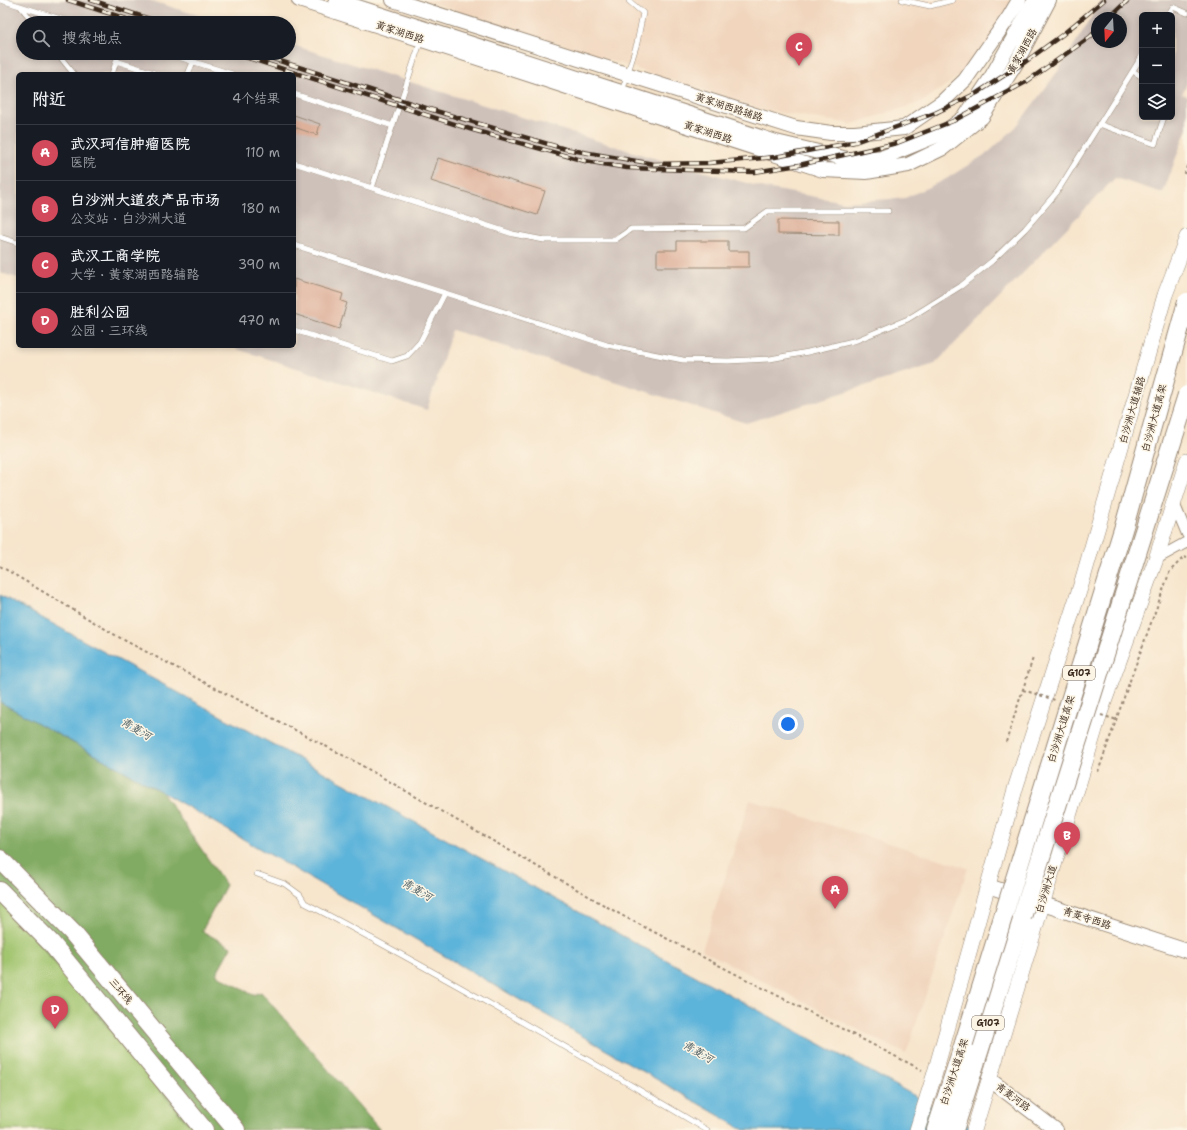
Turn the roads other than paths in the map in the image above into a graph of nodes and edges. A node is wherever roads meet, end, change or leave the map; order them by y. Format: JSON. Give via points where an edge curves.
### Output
{"nodes":[{"id":1,"x":1,"y":0,"type":"edge"},
{"id":2,"x":299,"y":0,"type":"edge"},
{"id":3,"x":336,"y":0,"type":"edge"},
{"id":4,"x":393,"y":0,"type":"edge"},
{"id":5,"x":629,"y":0,"type":"edge"},
{"id":6,"x":902,"y":0,"type":"edge"},
{"id":7,"x":952,"y":0,"type":"edge"},
{"id":8,"x":1019,"y":0,"type":"edge"},
{"id":9,"x":1035,"y":0,"type":"edge"},
{"id":10,"x":1049,"y":0,"type":"edge"},
{"id":11,"x":20,"y":6,"type":"junction"},
{"id":12,"x":1170,"y":12,"type":"edge"},
{"id":13,"x":1187,"y":12,"type":"edge"},
{"id":14,"x":28,"y":16,"type":"edge"},
{"id":15,"x":51,"y":16,"type":"edge"},
{"id":16,"x":422,"y":39,"type":"junction"},
{"id":17,"x":63,"y":60,"type":"edge"},
{"id":18,"x":187,"y":60,"type":"edge"},
{"id":19,"x":116,"y":61,"type":"joint"},
{"id":20,"x":1139,"y":61,"type":"edge"},
{"id":21,"x":193,"y":62,"type":"junction"},
{"id":22,"x":1133,"y":71,"type":"junction"},
{"id":23,"x":72,"y":72,"type":"edge"},
{"id":24,"x":113,"y":72,"type":"edge"},
{"id":25,"x":151,"y":72,"type":"edge"},
{"id":26,"x":189,"y":72,"type":"edge"},
{"id":27,"x":226,"y":72,"type":"edge"},
{"id":28,"x":628,"y":75,"type":"junction"},
{"id":29,"x":1139,"y":75,"type":"edge"},
{"id":30,"x":622,"y":93,"type":"junction"},
{"id":31,"x":296,"y":95,"type":"edge"},
{"id":32,"x":1163,"y":120,"type":"edge"},
{"id":33,"x":1099,"y":124,"type":"junction"},
{"id":34,"x":393,"y":126,"type":"junction"},
{"id":35,"x":296,"y":164,"type":"edge"},
{"id":36,"x":372,"y":188,"type":"junction"},
{"id":37,"x":888,"y":211,"type":"dead end"},
{"id":38,"x":1187,"y":236,"type":"edge"},
{"id":39,"x":0,"y":237,"type":"edge"},
{"id":40,"x":16,"y":242,"type":"edge"},
{"id":41,"x":296,"y":246,"type":"edge"},
{"id":42,"x":1187,"y":290,"type":"edge"},
{"id":43,"x":445,"y":293,"type":"junction"},
{"id":44,"x":1185,"y":308,"type":"edge"},
{"id":45,"x":296,"y":331,"type":"edge"},
{"id":46,"x":1187,"y":395,"type":"edge"},
{"id":47,"x":1187,"y":411,"type":"edge"},
{"id":48,"x":1187,"y":461,"type":"edge"},
{"id":49,"x":1174,"y":503,"type":"junction"},
{"id":50,"x":1143,"y":530,"type":"junction"},
{"id":51,"x":1187,"y":534,"type":"edge"},
{"id":52,"x":1187,"y":542,"type":"edge"},
{"id":53,"x":1156,"y":559,"type":"junction"},
{"id":54,"x":0,"y":858,"type":"edge"},
{"id":55,"x":257,"y":874,"type":"dead end"},
{"id":56,"x":988,"y":886,"type":"junction"},
{"id":57,"x":0,"y":891,"type":"edge"},
{"id":58,"x":1042,"y":903,"type":"junction"},
{"id":59,"x":1187,"y":951,"type":"edge"},
{"id":60,"x":989,"y":1079,"type":"junction"},
{"id":61,"x":204,"y":1130,"type":"edge"},
{"id":62,"x":236,"y":1130,"type":"edge"},
{"id":63,"x":707,"y":1130,"type":"edge"},
{"id":64,"x":917,"y":1130,"type":"edge"},
{"id":65,"x":936,"y":1130,"type":"edge"},
{"id":66,"x":954,"y":1130,"type":"edge"},
{"id":67,"x":974,"y":1130,"type":"edge"},
{"id":68,"x":1056,"y":1130,"type":"edge"}],
"edges":[{"from":1,"to":11,"type":"lane"},
{"from":2,"to":16,"type":"main road","name":"黄家湖西路"},
{"from":3,"to":30,"type":"main road","name":"黄家湖西路"},
{"from":4,"to":28,"type":"main road","name":"黄家湖西路辅路"},
{"from":5,"to":28,"type":"lane","via":[[643,13]]},
{"from":6,"to":7,"type":"lane","via":[[930,6]]},
{"from":8,"to":28,"type":"main road","name":"黄家湖西路辅路","via":[[965,80],[942,102],[904,128],[855,133],[831,133],[796,128]]},
{"from":9,"to":30,"type":"main road","name":"黄家湖西路","via":[[989,81],[965,117],[943,133],[884,157],[852,160],[776,142]]},
{"from":10,"to":16,"type":"main road","name":"黄家湖西路","via":[[1015,66],[982,117],[943,148],[908,165],[866,172],[823,170]]},
{"from":11,"to":14,"type":"lane"},
{"from":11,"to":15,"type":"lane"},
{"from":12,"to":13,"type":"lane","via":[[1173,8]]},
{"from":16,"to":34,"type":"lane"},
{"from":17,"to":23,"type":"lane"},
{"from":18,"to":21,"type":"lane"},
{"from":19,"to":24,"type":"lane"},
{"from":19,"to":25,"type":"lane"},
{"from":20,"to":22,"type":"lane"},
{"from":21,"to":26,"type":"lane"},
{"from":21,"to":27,"type":"lane"},
{"from":22,"to":29,"type":"lane"},
{"from":22,"to":33,"type":"lane"},
{"from":28,"to":30,"type":"lane"},
{"from":31,"to":34,"type":"lane"},
{"from":32,"to":33,"type":"lane","via":[[1155,144]]},
{"from":33,"to":43,"type":"lane","via":[[1057,192],[1025,229],[992,261],[961,286],[908,319],[857,340],[770,359],[683,360],[607,345]]},
{"from":34,"to":36,"type":"lane"},
{"from":35,"to":36,"type":"lane"},
{"from":36,"to":37,"type":"lane","via":[[513,234],[544,240],[615,240],[631,229],[744,228],[768,211]]},
{"from":38,"to":56,"type":"main road","name":"白沙洲大道辅路","via":[[1165,295],[1081,585],[1016,786]]},
{"from":39,"to":40,"type":"lane"},
{"from":41,"to":43,"type":"lane"},
{"from":42,"to":44,"type":"highway","name":"白沙洲大道高架","bridge":true},
{"from":43,"to":45,"type":"lane","via":[[420,342],[407,356],[392,360]]},
{"from":44,"to":65,"type":"highway","name":"白沙洲大道高架","number":"G107","bridge":true,"via":[[1126,523]]},
{"from":46,"to":50,"type":"highway","name":"白沙洲大道高架","number":"G107","bridge":true},
{"from":47,"to":50,"type":"highway","bridge":true},
{"from":48,"to":49,"type":"main road"},
{"from":49,"to":51,"type":"street"},
{"from":49,"to":53,"type":"main road"},
{"from":50,"to":66,"type":"highway","name":"白沙洲大道高架","number":"G107","bridge":true},
{"from":52,"to":53,"type":"street"},
{"from":53,"to":58,"type":"main road","name":"白沙洲大道","via":[[1100,712]]},
{"from":54,"to":62,"type":"highway","name":"三环线","via":[[72,932]]},
{"from":55,"to":63,"type":"lane","via":[[285,884],[300,895],[305,903],[388,946],[550,1037]]},
{"from":56,"to":58,"type":"main road","name":"青菱寺西路"},
{"from":56,"to":64,"type":"main road"},
{"from":57,"to":61,"type":"highway","via":[[51,943]]},
{"from":58,"to":59,"type":"main road","name":"青菱寺西路"},
{"from":58,"to":60,"type":"main road","name":"白沙洲大道"},
{"from":60,"to":67,"type":"main road","name":"白沙洲大道"},
{"from":60,"to":68,"type":"main road","name":"青菱河路"}]}
